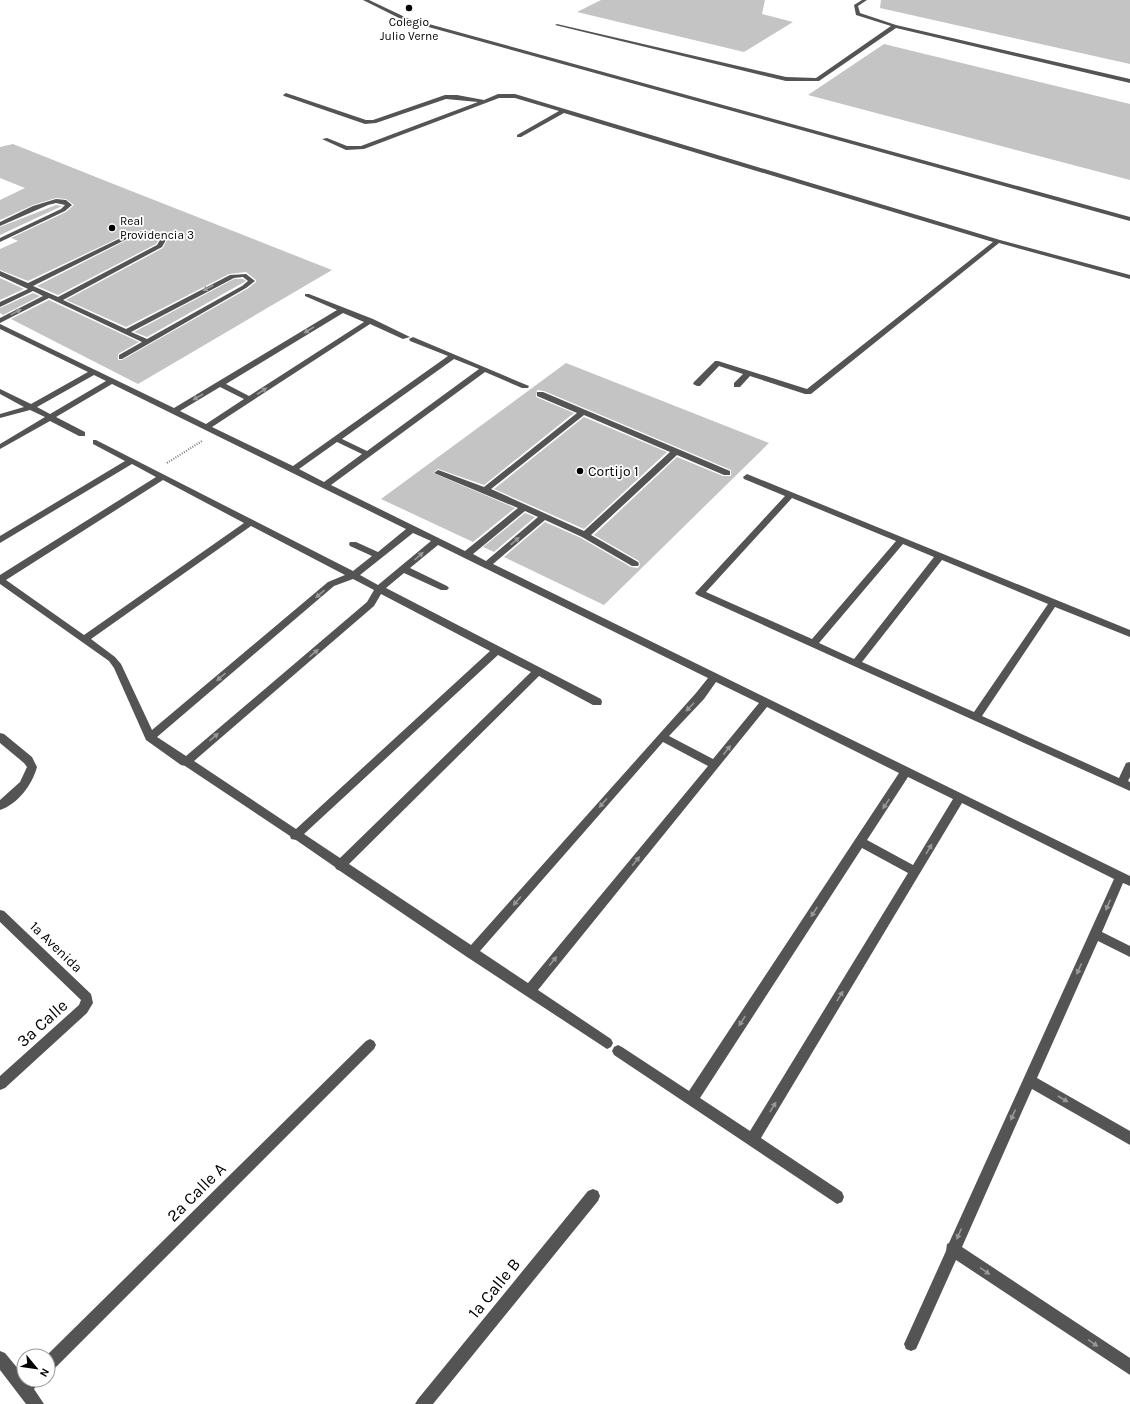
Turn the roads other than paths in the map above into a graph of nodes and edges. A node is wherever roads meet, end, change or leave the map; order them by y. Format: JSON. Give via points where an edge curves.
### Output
{"nodes":[{"id":1,"x":365,"y":0,"type":"edge"},
{"id":2,"x":865,"y":0,"type":"edge"},
{"id":3,"x":557,"y":25,"type":"dead end"},
{"id":4,"x":895,"y":26,"type":"junction"},
{"id":5,"x":1130,"y":81,"type":"edge"},
{"id":6,"x":286,"y":96,"type":"dead end"},
{"id":7,"x":483,"y":101,"type":"junction"},
{"id":8,"x":563,"y":111,"type":"junction"},
{"id":9,"x":518,"y":136,"type":"dead end"},
{"id":10,"x":325,"y":139,"type":"dead end"},
{"id":11,"x":1130,"y":219,"type":"edge"},
{"id":12,"x":0,"y":224,"type":"edge"},
{"id":13,"x":0,"y":240,"type":"edge"},
{"id":14,"x":998,"y":241,"type":"junction"},
{"id":15,"x":1103,"y":269,"type":"junction"},
{"id":16,"x":1130,"y":272,"type":"edge"},
{"id":17,"x":0,"y":273,"type":"edge"},
{"id":18,"x":1130,"y":277,"type":"edge"},
{"id":19,"x":30,"y":288,"type":"junction"},
{"id":20,"x":48,"y":296,"type":"junction"},
{"id":21,"x":307,"y":296,"type":"dead end"},
{"id":22,"x":58,"y":300,"type":"junction"},
{"id":23,"x":0,"y":305,"type":"edge"},
{"id":24,"x":343,"y":310,"type":"junction"},
{"id":25,"x":0,"y":321,"type":"edge"},
{"id":26,"x":370,"y":322,"type":"junction"},
{"id":27,"x":0,"y":326,"type":"edge"},
{"id":28,"x":126,"y":332,"type":"junction"},
{"id":29,"x":147,"y":342,"type":"junction"},
{"id":30,"x":122,"y":356,"type":"dead end"},
{"id":31,"x":453,"y":356,"type":"junction"},
{"id":32,"x":484,"y":369,"type":"junction"},
{"id":33,"x":94,"y":372,"type":"junction"},
{"id":34,"x":748,"y":373,"type":"junction"},
{"id":35,"x":112,"y":381,"type":"junction"},
{"id":36,"x":220,"y":384,"type":"junction"},
{"id":37,"x":697,"y":384,"type":"dead end"},
{"id":38,"x":737,"y":385,"type":"dead end"},
{"id":39,"x":525,"y":386,"type":"dead end"},
{"id":40,"x":0,"y":391,"type":"edge"},
{"id":41,"x":540,"y":394,"type":"dead end"},
{"id":42,"x":250,"y":399,"type":"junction"},
{"id":43,"x":31,"y":407,"type":"junction"},
{"id":44,"x":174,"y":412,"type":"junction"},
{"id":45,"x":583,"y":412,"type":"junction"},
{"id":46,"x":0,"y":416,"type":"edge"},
{"id":47,"x":50,"y":417,"type":"junction"},
{"id":48,"x":206,"y":427,"type":"junction"},
{"id":49,"x":82,"y":434,"type":"dead end"},
{"id":50,"x":337,"y":439,"type":"junction"},
{"id":51,"x":96,"y":442,"type":"dead end"},
{"id":52,"x":0,"y":447,"type":"edge"},
{"id":53,"x":675,"y":452,"type":"junction"},
{"id":54,"x":368,"y":454,"type":"junction"},
{"id":55,"x":132,"y":460,"type":"junction"},
{"id":56,"x":293,"y":470,"type":"junction"},
{"id":57,"x":438,"y":473,"type":"dead end"},
{"id":58,"x":727,"y":473,"type":"dead end"},
{"id":59,"x":163,"y":476,"type":"junction"},
{"id":60,"x":747,"y":477,"type":"dead end"},
{"id":61,"x":324,"y":486,"type":"junction"},
{"id":62,"x":485,"y":490,"type":"junction"},
{"id":63,"x":790,"y":495,"type":"junction"},
{"id":64,"x":523,"y":508,"type":"junction"},
{"id":65,"x":543,"y":517,"type":"junction"},
{"id":66,"x":252,"y":522,"type":"junction"},
{"id":67,"x":412,"y":529,"type":"junction"},
{"id":68,"x":585,"y":534,"type":"junction"},
{"id":69,"x":0,"y":540,"type":"edge"},
{"id":70,"x":902,"y":540,"type":"junction"},
{"id":71,"x":437,"y":541,"type":"junction"},
{"id":72,"x":352,"y":544,"type":"dead end"},
{"id":73,"x":466,"y":555,"type":"junction"},
{"id":74,"x":380,"y":556,"type":"junction"},
{"id":75,"x":940,"y":556,"type":"junction"},
{"id":76,"x":635,"y":564,"type":"dead end"},
{"id":77,"x":487,"y":565,"type":"junction"},
{"id":78,"x":404,"y":569,"type":"junction"},
{"id":79,"x":354,"y":575,"type":"junction"},
{"id":80,"x":0,"y":580,"type":"edge"},
{"id":81,"x":444,"y":588,"type":"dead end"},
{"id":82,"x":379,"y":589,"type":"junction"},
{"id":83,"x":1053,"y":603,"type":"junction"},
{"id":84,"x":1130,"y":634,"type":"edge"},
{"id":85,"x":85,"y":640,"type":"junction"},
{"id":86,"x":813,"y":644,"type":"junction"},
{"id":87,"x":497,"y":650,"type":"junction"},
{"id":88,"x":856,"y":663,"type":"junction"},
{"id":89,"x":538,"y":671,"type":"junction"},
{"id":90,"x":714,"y":677,"type":"junction"},
{"id":91,"x":597,"y":702,"type":"dead end"},
{"id":92,"x":766,"y":702,"type":"junction"},
{"id":93,"x":976,"y":717,"type":"junction"},
{"id":94,"x":0,"y":737,"type":"edge"},
{"id":95,"x":662,"y":737,"type":"junction"},
{"id":96,"x":150,"y":738,"type":"junction"},
{"id":97,"x":185,"y":762,"type":"junction"},
{"id":98,"x":715,"y":765,"type":"junction"},
{"id":99,"x":1130,"y":766,"type":"edge"},
{"id":100,"x":906,"y":771,"type":"junction"},
{"id":101,"x":1126,"y":785,"type":"edge"},
{"id":102,"x":960,"y":797,"type":"junction"},
{"id":103,"x":0,"y":806,"type":"edge"},
{"id":104,"x":295,"y":836,"type":"junction"},
{"id":105,"x":860,"y":842,"type":"junction"},
{"id":106,"x":340,"y":866,"type":"junction"},
{"id":107,"x":915,"y":871,"type":"junction"},
{"id":108,"x":1126,"y":879,"type":"edge"},
{"id":109,"x":0,"y":915,"type":"edge"},
{"id":110,"x":1095,"y":934,"type":"junction"},
{"id":111,"x":1130,"y":952,"type":"edge"},
{"id":112,"x":471,"y":953,"type":"junction"},
{"id":113,"x":528,"y":992,"type":"junction"},
{"id":114,"x":87,"y":1003,"type":"joint"},
{"id":115,"x":607,"y":1043,"type":"dead end"},
{"id":116,"x":370,"y":1045,"type":"dead end"},
{"id":117,"x":618,"y":1051,"type":"dead end"},
{"id":118,"x":1029,"y":1080,"type":"junction"},
{"id":119,"x":0,"y":1084,"type":"edge"},
{"id":120,"x":691,"y":1100,"type":"junction"},
{"id":121,"x":1130,"y":1138,"type":"edge"},
{"id":122,"x":752,"y":1140,"type":"junction"},
{"id":123,"x":593,"y":1196,"type":"dead end"},
{"id":124,"x":837,"y":1196,"type":"dead end"},
{"id":125,"x":952,"y":1249,"type":"junction"},
{"id":126,"x":911,"y":1344,"type":"dead end"},
{"id":127,"x":56,"y":1357,"type":"edge"},
{"id":128,"x":0,"y":1358,"type":"edge"},
{"id":129,"x":1130,"y":1367,"type":"edge"},
{"id":130,"x":16,"y":1372,"type":"edge"},
{"id":131,"x":30,"y":1388,"type":"edge"},
{"id":132,"x":36,"y":1404,"type":"edge"},
{"id":133,"x":423,"y":1404,"type":"edge"}],
"edges":[{"from":1,"to":11,"type":"street","via":[[405,19]]},
{"from":2,"to":4,"type":"street","via":[[856,5],[858,14]]},
{"from":3,"to":4,"type":"street","via":[[786,79],[810,81],[816,80]]},
{"from":4,"to":5,"type":"street"},
{"from":6,"to":7,"type":"street","via":[[365,122],[374,122],[445,97]]},
{"from":7,"to":8,"type":"street","via":[[508,95]]},
{"from":7,"to":10,"type":"street","via":[[362,148],[346,148]]},
{"from":8,"to":9,"type":"street"},
{"from":8,"to":14,"type":"street"},
{"from":12,"to":13,"type":"street","via":[[51,201],[62,200],[69,205]]},
{"from":14,"to":15,"type":"street"},
{"from":14,"to":34,"type":"street","via":[[808,392]]},
{"from":15,"to":16,"type":"street"},
{"from":15,"to":18,"type":"street"},
{"from":17,"to":19,"type":"street"},
{"from":19,"to":20,"type":"street"},
{"from":19,"to":22,"type":"street","via":[[129,236],[142,232],[150,233],[162,240],[160,246]]},
{"from":19,"to":23,"type":"street"},
{"from":20,"to":22,"type":"street"},
{"from":25,"to":20,"type":"street","one_way":true},
{"from":21,"to":24,"type":"street"},
{"from":22,"to":28,"type":"street"},
{"from":24,"to":26,"type":"street"},
{"from":24,"to":36,"type":"street","one_way":true},
{"from":26,"to":31,"type":"street"},
{"from":42,"to":26,"type":"street","one_way":true},
{"from":27,"to":33,"type":"street"},
{"from":28,"to":29,"type":"street"},
{"from":29,"to":28,"type":"street","one_way":true,"via":[[252,281],[244,275],[232,276]]},
{"from":29,"to":30,"type":"street"},
{"from":31,"to":32,"type":"street"},
{"from":31,"to":50,"type":"street"},
{"from":32,"to":39,"type":"street"},
{"from":32,"to":54,"type":"street"},
{"from":33,"to":35,"type":"street"},
{"from":33,"to":43,"type":"street"},
{"from":34,"to":37,"type":"street","via":[[718,363]]},
{"from":34,"to":38,"type":"street"},
{"from":35,"to":44,"type":"street"},
{"from":35,"to":47,"type":"street"},
{"from":36,"to":42,"type":"street"},
{"from":36,"to":44,"type":"street","one_way":true},
{"from":40,"to":43,"type":"street"},
{"from":41,"to":45,"type":"street"},
{"from":42,"to":48,"type":"street"},
{"from":43,"to":46,"type":"street"},
{"from":43,"to":47,"type":"street"},
{"from":44,"to":48,"type":"street"},
{"from":45,"to":53,"type":"street"},
{"from":45,"to":62,"type":"street"},
{"from":47,"to":49,"type":"street"},
{"from":47,"to":52,"type":"street"},
{"from":48,"to":56,"type":"street"},
{"from":50,"to":54,"type":"street"},
{"from":50,"to":56,"type":"street"},
{"from":51,"to":55,"type":"street"},
{"from":53,"to":58,"type":"street"},
{"from":53,"to":68,"type":"street"},
{"from":54,"to":61,"type":"street"},
{"from":55,"to":59,"type":"street"},
{"from":55,"to":69,"type":"street"},
{"from":56,"to":61,"type":"street"},
{"from":57,"to":62,"type":"street"},
{"from":59,"to":66,"type":"street"},
{"from":59,"to":80,"type":"street"},
{"from":60,"to":63,"type":"street"},
{"from":61,"to":67,"type":"street"},
{"from":62,"to":64,"type":"street"},
{"from":63,"to":70,"type":"street"},
{"from":63,"to":86,"type":"street","via":[[700,593]]},
{"from":64,"to":65,"type":"street"},
{"from":64,"to":73,"type":"street"},
{"from":65,"to":68,"type":"street"},
{"from":77,"to":65,"type":"street","one_way":true},
{"from":66,"to":79,"type":"street"},
{"from":66,"to":85,"type":"street"},
{"from":67,"to":71,"type":"street"},
{"from":67,"to":74,"type":"street"},
{"from":68,"to":76,"type":"street"},
{"from":70,"to":75,"type":"street"},
{"from":70,"to":86,"type":"street"},
{"from":71,"to":73,"type":"street"},
{"from":78,"to":71,"type":"street","one_way":true},
{"from":72,"to":74,"type":"street"},
{"from":73,"to":77,"type":"street"},
{"from":74,"to":79,"type":"street"},
{"from":75,"to":83,"type":"street"},
{"from":75,"to":88,"type":"street"},
{"from":77,"to":90,"type":"street"},
{"from":78,"to":81,"type":"street"},
{"from":78,"to":82,"type":"street"},
{"from":79,"to":82,"type":"street"},
{"from":79,"to":96,"type":"street","one_way":true,"via":[[331,584]]},
{"from":80,"to":85,"type":"street"},
{"from":82,"to":87,"type":"street"},
{"from":97,"to":82,"type":"street","one_way":true,"via":[[371,604]]},
{"from":83,"to":84,"type":"street"},
{"from":83,"to":93,"type":"street"},
{"from":85,"to":96,"type":"street","via":[[118,666]]},
{"from":86,"to":88,"type":"street"},
{"from":87,"to":89,"type":"street"},
{"from":87,"to":104,"type":"street"},
{"from":88,"to":93,"type":"street"},
{"from":89,"to":91,"type":"street"},
{"from":89,"to":106,"type":"street"},
{"from":90,"to":92,"type":"street"},
{"from":90,"to":95,"type":"street","one_way":true},
{"from":98,"to":92,"type":"street","one_way":true},
{"from":92,"to":100,"type":"street"},
{"from":93,"to":101,"type":"street"},
{"from":94,"to":103,"type":"street","via":[[28,760],[32,767],[25,785]]},
{"from":95,"to":98,"type":"street"},
{"from":95,"to":112,"type":"street","one_way":true},
{"from":96,"to":97,"type":"street"},
{"from":97,"to":104,"type":"street"},
{"from":113,"to":98,"type":"street","one_way":true},
{"from":99,"to":101,"type":"street"},
{"from":100,"to":102,"type":"street"},
{"from":100,"to":105,"type":"street","one_way":true},
{"from":107,"to":102,"type":"street","one_way":true},
{"from":102,"to":108,"type":"street"},
{"from":104,"to":106,"type":"street"},
{"from":105,"to":107,"type":"street"},
{"from":105,"to":120,"type":"street","one_way":true},
{"from":106,"to":112,"type":"street"},
{"from":122,"to":107,"type":"street","one_way":true},
{"from":108,"to":110,"type":"street","one_way":true},
{"from":109,"to":114,"type":"street","name":"1a Avenida","via":[[87,998]]},
{"from":110,"to":111,"type":"street"},
{"from":110,"to":118,"type":"street","one_way":true},
{"from":112,"to":113,"type":"street"},
{"from":113,"to":115,"type":"street"},
{"from":114,"to":119,"type":"street","name":"3a Calle"},
{"from":116,"to":127,"type":"street","name":"2a Calle A"},
{"from":117,"to":120,"type":"street"},
{"from":118,"to":121,"type":"street","one_way":true},
{"from":118,"to":125,"type":"street","one_way":true},
{"from":120,"to":122,"type":"street"},
{"from":122,"to":124,"type":"street"},
{"from":123,"to":133,"type":"street","name":"1a Calle B"},
{"from":125,"to":126,"type":"street"},
{"from":125,"to":129,"type":"street","one_way":true},
{"from":128,"to":130,"type":"street"},
{"from":131,"to":132,"type":"street"}]}
